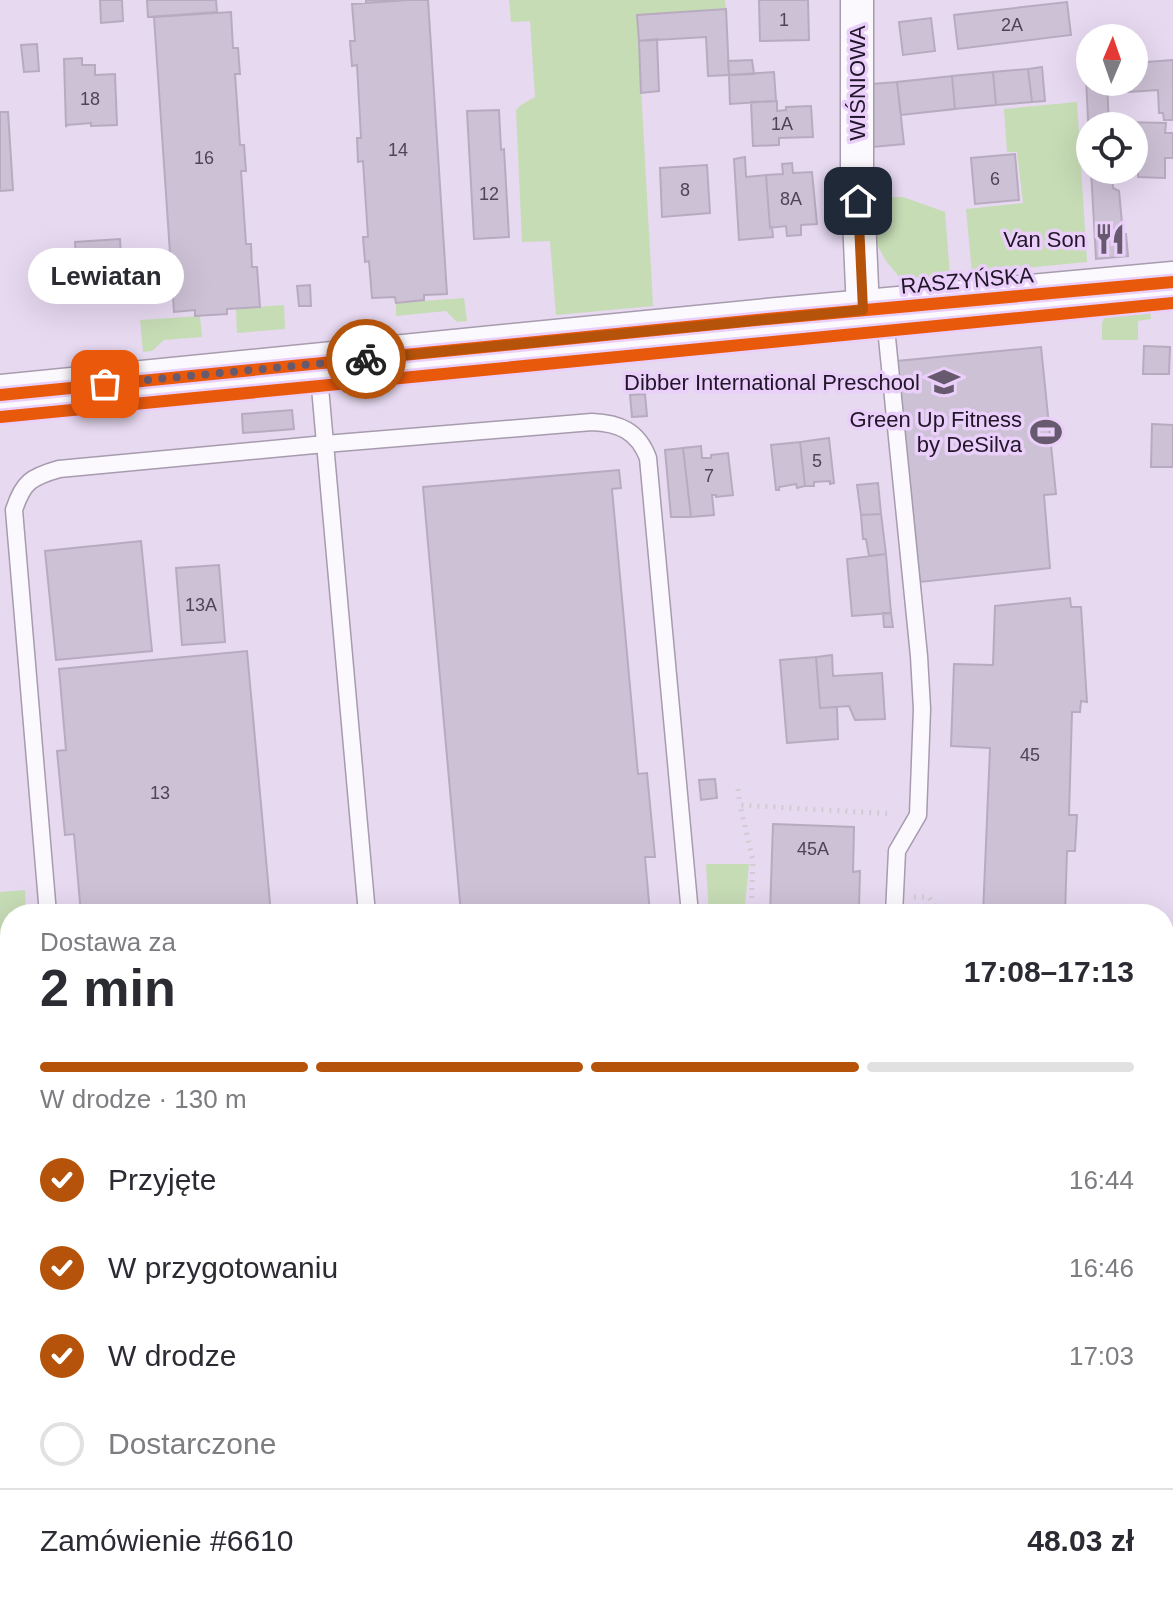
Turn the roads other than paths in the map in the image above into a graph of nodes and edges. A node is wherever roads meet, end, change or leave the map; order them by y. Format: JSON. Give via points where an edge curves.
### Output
{"nodes":[{"id":1,"x":857,"y":0,"type":"edge"},
{"id":2,"x":1173,"y":282,"type":"edge"},
{"id":3,"x":873,"y":309,"type":"junction"},
{"id":4,"x":318,"y":363,"type":"junction"},
{"id":5,"x":0,"y":395,"type":"edge"},
{"id":6,"x":325,"y":444,"type":"junction"},
{"id":7,"x":47,"y":904,"type":"edge"},
{"id":8,"x":366,"y":904,"type":"edge"},
{"id":9,"x":689,"y":904,"type":"edge"},
{"id":10,"x":894,"y":904,"type":"edge"}],
"edges":[{"from":1,"to":3,"type":"street","name":"WIŚNIOWA","via":[[857,173]]},
{"from":2,"to":3,"type":"street","name":"RASZYŃSKA"},
{"from":3,"to":4,"type":"street","name":"RASZYŃSKA"},
{"from":3,"to":10,"type":"lane","via":[[922,709],[918,815],[897,851]]},
{"from":4,"to":5,"type":"street","name":"RASZYŃSKA"},
{"from":4,"to":6,"type":"lane"},
{"from":6,"to":7,"type":"lane","via":[[59,469],[27,482],[19,495],[14,510]]},
{"from":6,"to":8,"type":"lane"},
{"from":6,"to":9,"type":"lane","via":[[592,422],[618,426],[642,443],[648,458]]}]}
